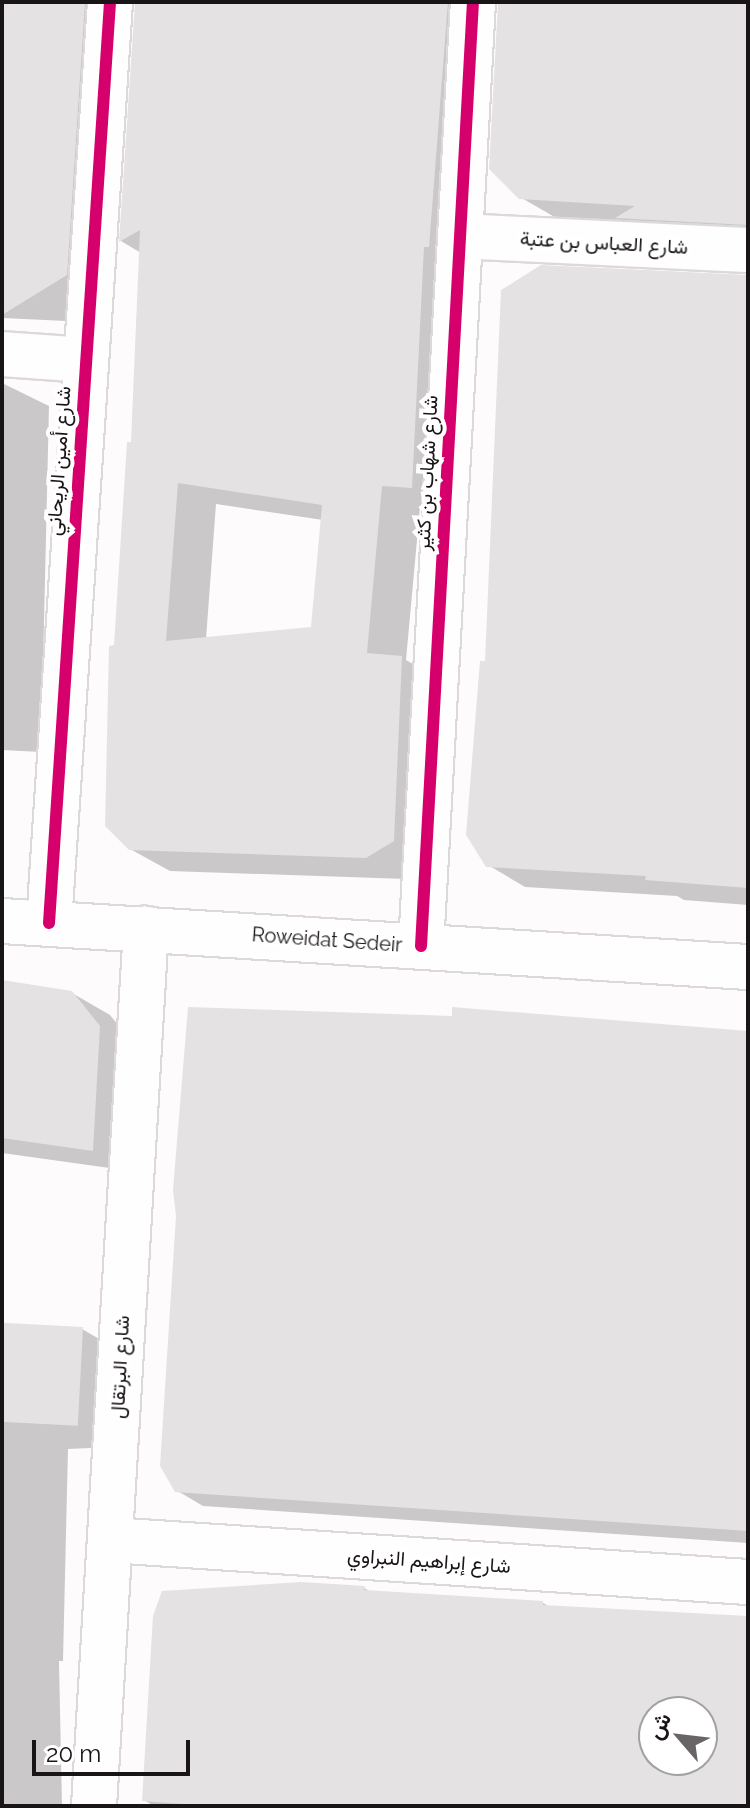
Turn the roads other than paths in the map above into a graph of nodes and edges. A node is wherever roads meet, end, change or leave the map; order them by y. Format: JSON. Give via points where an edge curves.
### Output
{"nodes":[{"id":1,"x":110,"y":2,"type":"edge"},
{"id":2,"x":473,"y":2,"type":"edge"},
{"id":3,"x":460,"y":236,"type":"junction"},
{"id":4,"x":748,"y":250,"type":"edge"},
{"id":5,"x":2,"y":354,"type":"edge"},
{"id":6,"x":85,"y":360,"type":"junction"},
{"id":7,"x":2,"y":921,"type":"edge"},
{"id":8,"x":49,"y":923,"type":"junction"},
{"id":9,"x":146,"y":929,"type":"junction"},
{"id":10,"x":421,"y":946,"type":"junction"},
{"id":11,"x":748,"y":967,"type":"edge"},
{"id":12,"x":110,"y":1540,"type":"junction"},
{"id":13,"x":748,"y":1582,"type":"edge"},
{"id":14,"x":94,"y":1806,"type":"edge"}],
"edges":[{"from":1,"to":6,"type":"street","name":"شارع أمين الريحاني"},
{"from":2,"to":3,"type":"street","name":"شارع شهاب بن كثير"},
{"from":3,"to":4,"type":"street","name":"شارع العباس بن عتبة"},
{"from":3,"to":10,"type":"street","name":"شارع شهاب بن كثير"},
{"from":5,"to":6,"type":"street"},
{"from":6,"to":8,"type":"street","name":"شارع أمين الريحاني"},
{"from":7,"to":8,"type":"street","name":"Roweidat Sedeir"},
{"from":8,"to":9,"type":"street","name":"Roweidat Sedeir"},
{"from":9,"to":10,"type":"street","name":"Roweidat Sedeir"},
{"from":9,"to":12,"type":"street","name":"شارع البرتقال"},
{"from":10,"to":11,"type":"street","name":"Roweidat Sedeir"},
{"from":12,"to":13,"type":"street","name":"شارع إبراهيم النبراوي"},
{"from":12,"to":14,"type":"street","name":"شارع البرتقال"}]}
